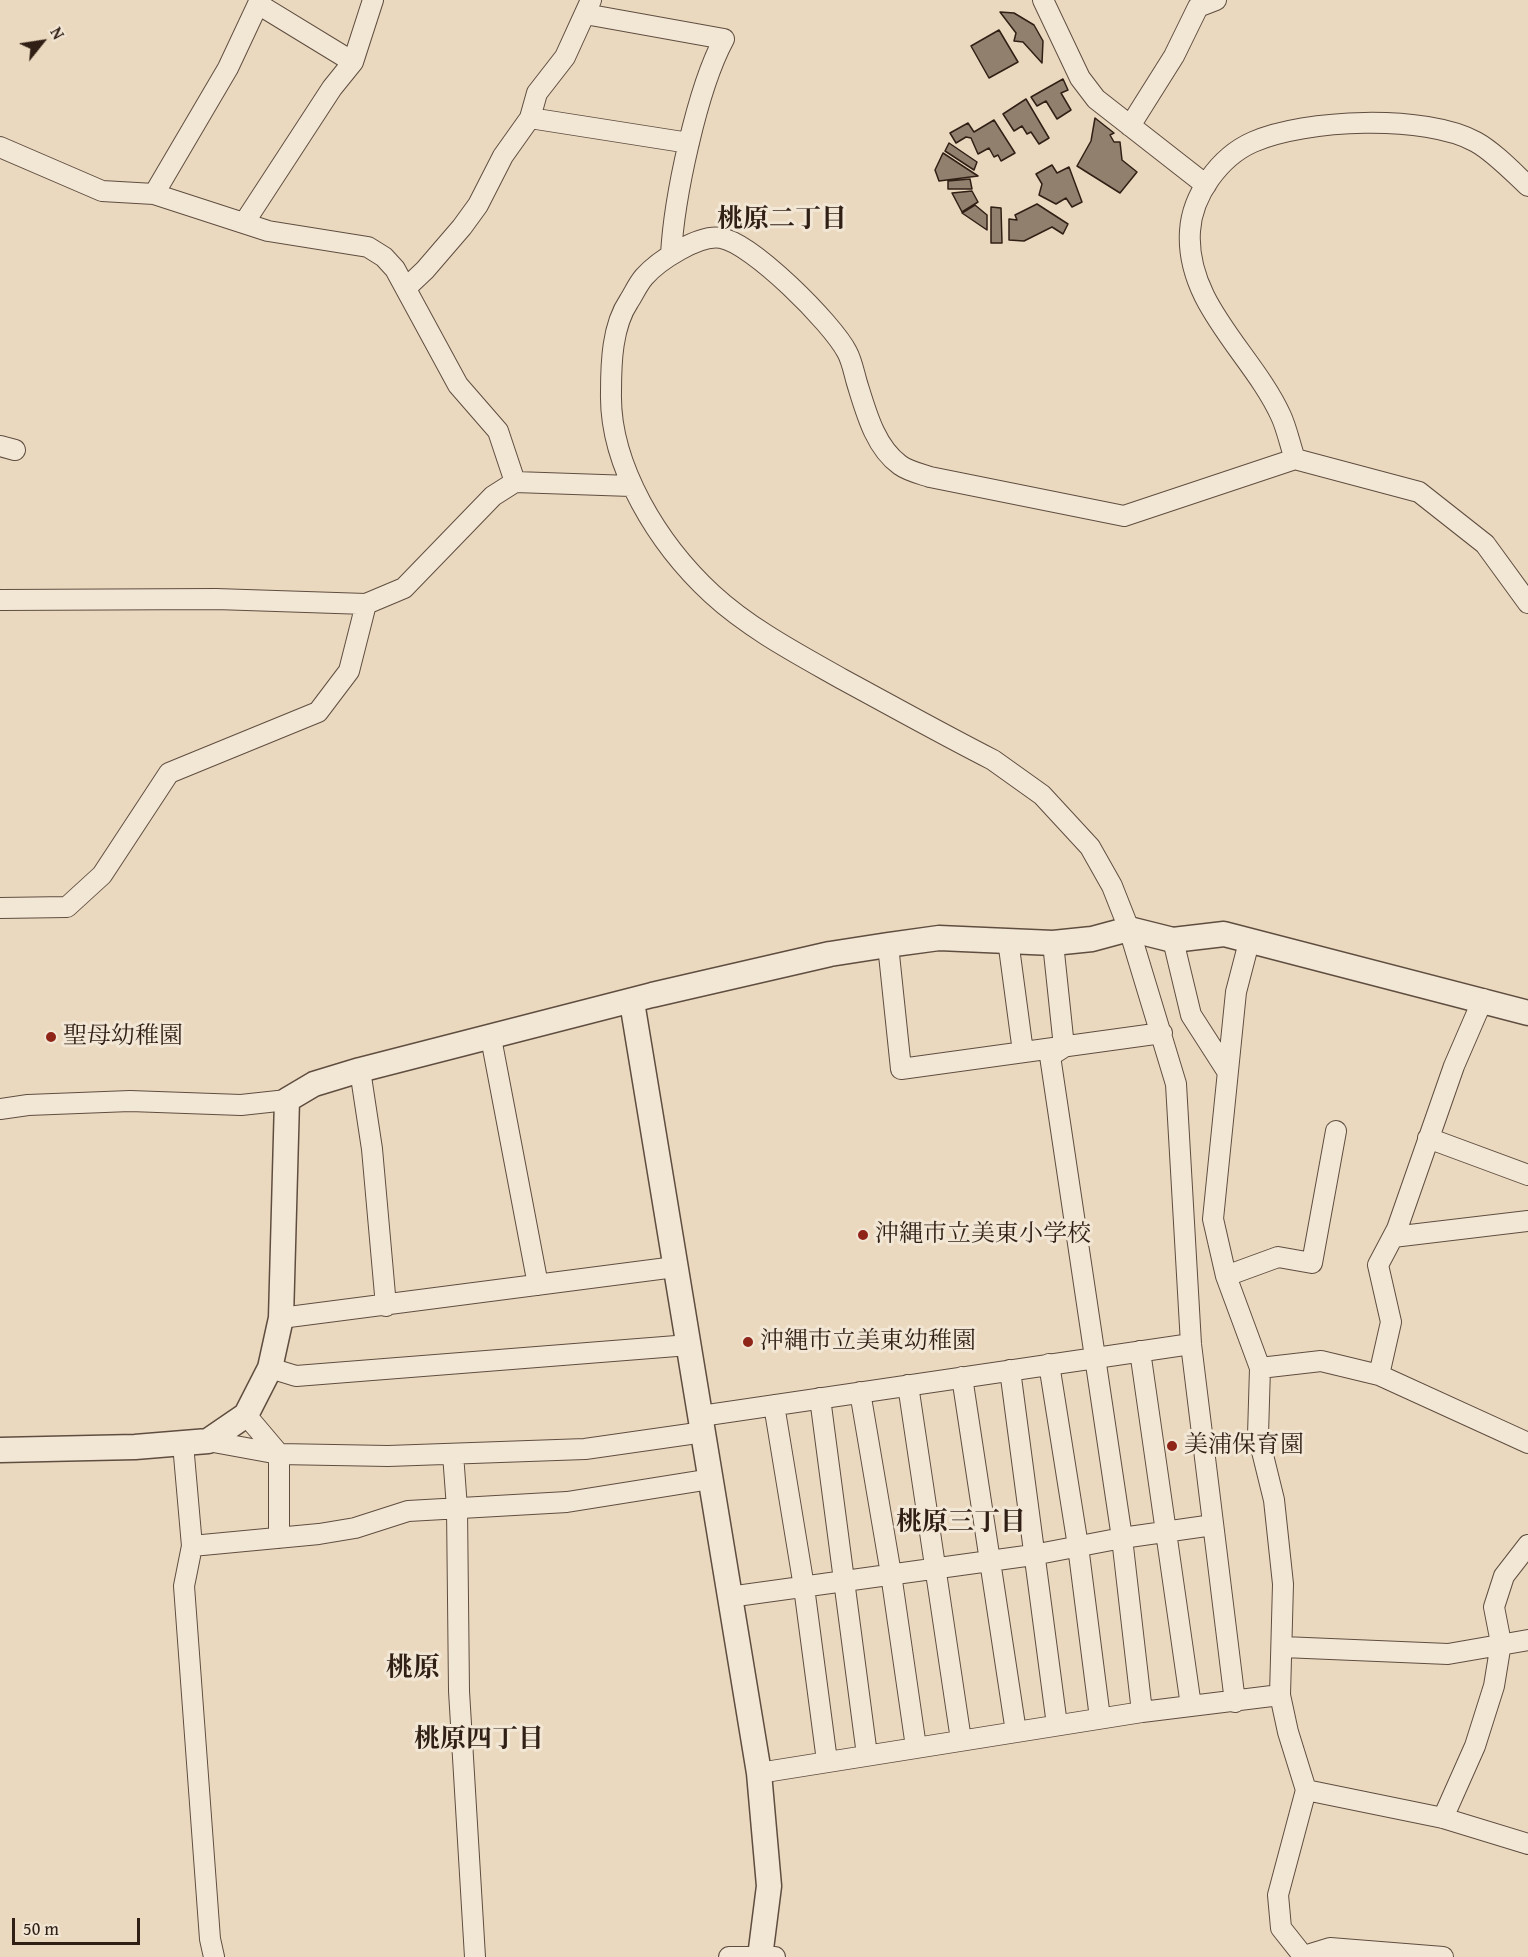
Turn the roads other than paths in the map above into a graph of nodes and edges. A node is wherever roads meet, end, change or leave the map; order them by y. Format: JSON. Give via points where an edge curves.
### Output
{"nodes":[{"id":1,"x":373,"y":0,"type":"edge"},
{"id":2,"x":1043,"y":0,"type":"edge"},
{"id":3,"x":1216,"y":0,"type":"edge"},
{"id":4,"x":588,"y":7,"type":"edge"},
{"id":5,"x":353,"y":62,"type":"junction"},
{"id":6,"x":530,"y":118,"type":"junction"},
{"id":7,"x":1130,"y":126,"type":"junction"},
{"id":8,"x":689,"y":143,"type":"junction"},
{"id":9,"x":0,"y":147,"type":"edge"},
{"id":10,"x":1206,"y":185,"type":"junction"},
{"id":11,"x":1528,"y":186,"type":"edge"},
{"id":12,"x":154,"y":194,"type":"junction"},
{"id":13,"x":244,"y":223,"type":"junction"},
{"id":14,"x":671,"y":255,"type":"junction"},
{"id":15,"x":406,"y":288,"type":"junction"},
{"id":16,"x":1295,"y":459,"type":"junction"},
{"id":17,"x":515,"y":482,"type":"junction"},
{"id":18,"x":631,"y":486,"type":"junction"},
{"id":19,"x":0,"y":600,"type":"edge"},
{"id":20,"x":1528,"y":603,"type":"edge"},
{"id":21,"x":366,"y":604,"type":"junction"},
{"id":22,"x":0,"y":908,"type":"edge"},
{"id":23,"x":1129,"y":929,"type":"junction"},
{"id":24,"x":1008,"y":940,"type":"junction"},
{"id":25,"x":1173,"y":940,"type":"junction"},
{"id":26,"x":1249,"y":942,"type":"junction"},
{"id":27,"x":1053,"y":943,"type":"junction"},
{"id":28,"x":888,"y":945,"type":"junction"},
{"id":29,"x":1482,"y":999,"type":"junction"},
{"id":30,"x":632,"y":1002,"type":"junction"},
{"id":31,"x":1528,"y":1013,"type":"edge"},
{"id":32,"x":1162,"y":1033,"type":"junction"},
{"id":33,"x":491,"y":1038,"type":"junction"},
{"id":34,"x":1064,"y":1047,"type":"junction"},
{"id":35,"x":1023,"y":1052,"type":"junction"},
{"id":36,"x":360,"y":1070,"type":"junction"},
{"id":37,"x":1227,"y":1071,"type":"junction"},
{"id":38,"x":287,"y":1100,"type":"junction"},
{"id":39,"x":0,"y":1109,"type":"edge"},
{"id":40,"x":1336,"y":1131,"type":"dead end"},
{"id":41,"x":1428,"y":1138,"type":"junction"},
{"id":42,"x":1528,"y":1175,"type":"edge"},
{"id":43,"x":1528,"y":1221,"type":"edge"},
{"id":44,"x":1393,"y":1237,"type":"junction"},
{"id":45,"x":675,"y":1267,"type":"junction"},
{"id":46,"x":1226,"y":1276,"type":"junction"},
{"id":47,"x":538,"y":1285,"type":"junction"},
{"id":48,"x":386,"y":1306,"type":"junction"},
{"id":49,"x":281,"y":1318,"type":"junction"},
{"id":50,"x":1191,"y":1344,"type":"junction"},
{"id":51,"x":689,"y":1345,"type":"junction"},
{"id":52,"x":1140,"y":1351,"type":"junction"},
{"id":53,"x":1094,"y":1358,"type":"junction"},
{"id":54,"x":1049,"y":1364,"type":"junction"},
{"id":55,"x":270,"y":1368,"type":"junction"},
{"id":56,"x":1260,"y":1368,"type":"junction"},
{"id":57,"x":1010,"y":1370,"type":"junction"},
{"id":58,"x":1379,"y":1374,"type":"junction"},
{"id":59,"x":962,"y":1377,"type":"junction"},
{"id":60,"x":908,"y":1385,"type":"junction"},
{"id":61,"x":860,"y":1392,"type":"junction"},
{"id":62,"x":820,"y":1398,"type":"junction"},
{"id":63,"x":774,"y":1405,"type":"junction"},
{"id":64,"x":246,"y":1415,"type":"junction"},
{"id":65,"x":702,"y":1424,"type":"junction"},
{"id":66,"x":208,"y":1441,"type":"junction"},
{"id":67,"x":1528,"y":1443,"type":"edge"},
{"id":68,"x":183,"y":1444,"type":"junction"},
{"id":69,"x":0,"y":1450,"type":"edge"},
{"id":70,"x":279,"y":1454,"type":"junction"},
{"id":71,"x":453,"y":1454,"type":"junction"},
{"id":72,"x":711,"y":1479,"type":"junction"},
{"id":73,"x":457,"y":1508,"type":"junction"},
{"id":74,"x":1213,"y":1525,"type":"junction"},
{"id":75,"x":1165,"y":1532,"type":"junction"},
{"id":76,"x":279,"y":1538,"type":"junction"},
{"id":77,"x":1122,"y":1538,"type":"junction"},
{"id":78,"x":1528,"y":1545,"type":"edge"},
{"id":79,"x":192,"y":1546,"type":"junction"},
{"id":80,"x":1078,"y":1546,"type":"junction"},
{"id":81,"x":1033,"y":1556,"type":"junction"},
{"id":82,"x":988,"y":1561,"type":"junction"},
{"id":83,"x":937,"y":1569,"type":"junction"},
{"id":84,"x":891,"y":1574,"type":"junction"},
{"id":85,"x":846,"y":1581,"type":"junction"},
{"id":86,"x":804,"y":1587,"type":"junction"},
{"id":87,"x":729,"y":1597,"type":"junction"},
{"id":88,"x":1528,"y":1640,"type":"edge"},
{"id":89,"x":1501,"y":1643,"type":"junction"},
{"id":90,"x":1283,"y":1647,"type":"junction"},
{"id":91,"x":1280,"y":1695,"type":"junction"},
{"id":92,"x":1235,"y":1702,"type":"junction"},
{"id":93,"x":1191,"y":1707,"type":"junction"},
{"id":94,"x":1142,"y":1712,"type":"junction"},
{"id":95,"x":1100,"y":1718,"type":"junction"},
{"id":96,"x":1057,"y":1725,"type":"junction"},
{"id":97,"x":1016,"y":1731,"type":"junction"},
{"id":98,"x":961,"y":1740,"type":"junction"},
{"id":99,"x":916,"y":1747,"type":"junction"},
{"id":100,"x":867,"y":1755,"type":"junction"},
{"id":101,"x":827,"y":1761,"type":"junction"},
{"id":102,"x":759,"y":1773,"type":"junction"},
{"id":103,"x":1306,"y":1790,"type":"junction"},
{"id":104,"x":1443,"y":1818,"type":"junction"},
{"id":105,"x":1527,"y":1839,"type":"edge"},
{"id":106,"x":1304,"y":1956,"type":"edge"},
{"id":107,"x":214,"y":1957,"type":"edge"},
{"id":108,"x":475,"y":1957,"type":"edge"},
{"id":109,"x":729,"y":1957,"type":"edge"},
{"id":110,"x":765,"y":1957,"type":"edge"},
{"id":111,"x":1443,"y":1957,"type":"edge"}],
"edges":[{"from":1,"to":5,"type":"street"},
{"from":2,"to":7,"type":"street","via":[[1080,78],[1096,99]]},
{"from":3,"to":7,"type":"street","via":[[1198,7],[1174,56]]},
{"from":4,"to":6,"type":"street","via":[[565,57],[537,93]]},
{"from":4,"to":8,"type":"street","via":[[724,39],[716,53]]},
{"from":5,"to":12,"type":"street","via":[[258,3],[228,68]]},
{"from":5,"to":13,"type":"street"},
{"from":6,"to":8,"type":"street"},
{"from":6,"to":15,"type":"street","via":[[462,227]]},
{"from":7,"to":10,"type":"street"},
{"from":8,"to":14,"type":"street"},
{"from":9,"to":12,"type":"street","via":[[102,191]]},
{"from":10,"to":11,"type":"street","via":[[1221,165],[1252,142],[1333,124],[1384,123],[1438,128],[1476,142]]},
{"from":10,"to":16,"type":"street","via":[[1194,204],[1190,232],[1193,271],[1211,307],[1281,416]]},
{"from":12,"to":13,"type":"street"},
{"from":13,"to":15,"type":"street","via":[[268,231],[368,247],[389,263]]},
{"from":14,"to":16,"type":"street","via":[[697,242],[720,237],[760,261],[808,303],[847,352],[883,450],[902,467],[930,477],[1125,516]]},
{"from":14,"to":18,"type":"street","via":[[644,277],[624,308],[611,356],[610,411]]},
{"from":15,"to":17,"type":"street","via":[[458,385],[498,431]]},
{"from":16,"to":20,"type":"street","via":[[1419,492],[1485,544]]},
{"from":17,"to":18,"type":"street"},
{"from":17,"to":21,"type":"street","via":[[493,496],[404,588]]},
{"from":18,"to":23,"type":"street","via":[[682,561],[713,595],[798,654],[993,760],[1042,795],[1090,847],[1112,886]]},
{"from":19,"to":21,"type":"street","via":[[216,599]]},
{"from":21,"to":22,"type":"street","via":[[349,671],[318,712],[169,773],[102,875],[67,907]]},
{"from":23,"to":25,"type":"street"},
{"from":23,"to":27,"type":"street","via":[[1092,939]]},
{"from":23,"to":32,"type":"street"},
{"from":24,"to":27,"type":"street"},
{"from":24,"to":28,"type":"street","via":[[939,938]]},
{"from":24,"to":35,"type":"street"},
{"from":25,"to":26,"type":"street","via":[[1224,934]]},
{"from":25,"to":37,"type":"street","via":[[1191,1015]]},
{"from":26,"to":29,"type":"street"},
{"from":26,"to":37,"type":"street","via":[[1236,992]]},
{"from":27,"to":34,"type":"street"},
{"from":28,"to":30,"type":"street","via":[[830,954]]},
{"from":28,"to":35,"type":"street","via":[[901,1069]]},
{"from":29,"to":31,"type":"street"},
{"from":29,"to":41,"type":"street"},
{"from":30,"to":33,"type":"street"},
{"from":30,"to":45,"type":"street"},
{"from":32,"to":34,"type":"street"},
{"from":32,"to":50,"type":"street","via":[[1176,1084]]},
{"from":33,"to":36,"type":"street"},
{"from":33,"to":47,"type":"street"},
{"from":34,"to":35,"type":"street"},
{"from":34,"to":53,"type":"street","via":[[1050,1056]]},
{"from":36,"to":38,"type":"street","via":[[314,1084]]},
{"from":36,"to":48,"type":"street","via":[[372,1149]]},
{"from":37,"to":46,"type":"street","via":[[1213,1219]]},
{"from":38,"to":39,"type":"street","via":[[241,1105],[130,1101]]},
{"from":38,"to":49,"type":"street"},
{"from":40,"to":46,"type":"street","via":[[1312,1263],[1278,1257]]},
{"from":41,"to":42,"type":"street"},
{"from":41,"to":44,"type":"street"},
{"from":43,"to":44,"type":"street"},
{"from":44,"to":58,"type":"street","via":[[1378,1265],[1391,1322]]},
{"from":45,"to":47,"type":"street"},
{"from":45,"to":51,"type":"street"},
{"from":46,"to":56,"type":"street"},
{"from":47,"to":48,"type":"street"},
{"from":48,"to":49,"type":"street"},
{"from":49,"to":55,"type":"street"},
{"from":50,"to":52,"type":"street"},
{"from":50,"to":74,"type":"street"},
{"from":51,"to":55,"type":"street","via":[[296,1376]]},
{"from":51,"to":65,"type":"street"},
{"from":52,"to":53,"type":"street"},
{"from":52,"to":75,"type":"street"},
{"from":53,"to":54,"type":"street"},
{"from":53,"to":77,"type":"street"},
{"from":54,"to":57,"type":"street"},
{"from":54,"to":80,"type":"street"},
{"from":55,"to":64,"type":"street"},
{"from":56,"to":58,"type":"street","via":[[1321,1361]]},
{"from":56,"to":90,"type":"street","via":[[1258,1435],[1274,1500],[1283,1584]]},
{"from":57,"to":59,"type":"street"},
{"from":57,"to":81,"type":"street"},
{"from":58,"to":67,"type":"street"},
{"from":59,"to":60,"type":"street"},
{"from":59,"to":82,"type":"street"},
{"from":60,"to":61,"type":"street"},
{"from":60,"to":83,"type":"street"},
{"from":61,"to":62,"type":"street"},
{"from":61,"to":84,"type":"street"},
{"from":62,"to":63,"type":"street"},
{"from":62,"to":85,"type":"street"},
{"from":63,"to":65,"type":"street"},
{"from":63,"to":86,"type":"street"},
{"from":64,"to":66,"type":"street"},
{"from":64,"to":70,"type":"street"},
{"from":65,"to":71,"type":"street","via":[[585,1449]]},
{"from":65,"to":72,"type":"street"},
{"from":66,"to":68,"type":"street"},
{"from":66,"to":70,"type":"street"},
{"from":68,"to":69,"type":"street"},
{"from":68,"to":79,"type":"street"},
{"from":70,"to":71,"type":"street"},
{"from":70,"to":76,"type":"street"},
{"from":71,"to":73,"type":"street"},
{"from":72,"to":73,"type":"street","via":[[567,1502]]},
{"from":72,"to":87,"type":"street"},
{"from":73,"to":76,"type":"street","via":[[408,1511],[355,1528]]},
{"from":73,"to":108,"type":"street","via":[[459,1691]]},
{"from":74,"to":75,"type":"street"},
{"from":74,"to":92,"type":"street"},
{"from":75,"to":77,"type":"street"},
{"from":75,"to":93,"type":"street"},
{"from":76,"to":79,"type":"street"},
{"from":77,"to":80,"type":"street"},
{"from":77,"to":94,"type":"street"},
{"from":78,"to":89,"type":"street","via":[[1503,1576],[1494,1607]]},
{"from":79,"to":107,"type":"street","via":[[184,1586]]},
{"from":80,"to":81,"type":"street"},
{"from":80,"to":95,"type":"street"},
{"from":81,"to":82,"type":"street"},
{"from":81,"to":96,"type":"street"},
{"from":82,"to":83,"type":"street"},
{"from":82,"to":97,"type":"street"},
{"from":83,"to":84,"type":"street"},
{"from":83,"to":98,"type":"street"},
{"from":84,"to":85,"type":"street"},
{"from":84,"to":99,"type":"street"},
{"from":85,"to":86,"type":"street"},
{"from":85,"to":100,"type":"street"},
{"from":86,"to":87,"type":"street"},
{"from":86,"to":101,"type":"street"},
{"from":87,"to":102,"type":"street"},
{"from":88,"to":89,"type":"street"},
{"from":89,"to":90,"type":"street","via":[[1448,1654]]},
{"from":89,"to":104,"type":"street","via":[[1494,1686],[1478,1736]]},
{"from":90,"to":91,"type":"street"},
{"from":91,"to":92,"type":"street"},
{"from":91,"to":103,"type":"street"},
{"from":92,"to":93,"type":"street"},
{"from":93,"to":94,"type":"street"},
{"from":94,"to":95,"type":"street"},
{"from":95,"to":96,"type":"street"},
{"from":96,"to":97,"type":"street"},
{"from":97,"to":98,"type":"street"},
{"from":98,"to":99,"type":"street"},
{"from":99,"to":100,"type":"street"},
{"from":100,"to":101,"type":"street"},
{"from":101,"to":102,"type":"street"},
{"from":102,"to":110,"type":"street","via":[[769,1886]]},
{"from":103,"to":104,"type":"street"},
{"from":103,"to":106,"type":"street","via":[[1278,1895],[1281,1928]]},
{"from":104,"to":105,"type":"street"},
{"from":106,"to":111,"type":"street","via":[[1330,1948]]},
{"from":109,"to":110,"type":"street"}]}
